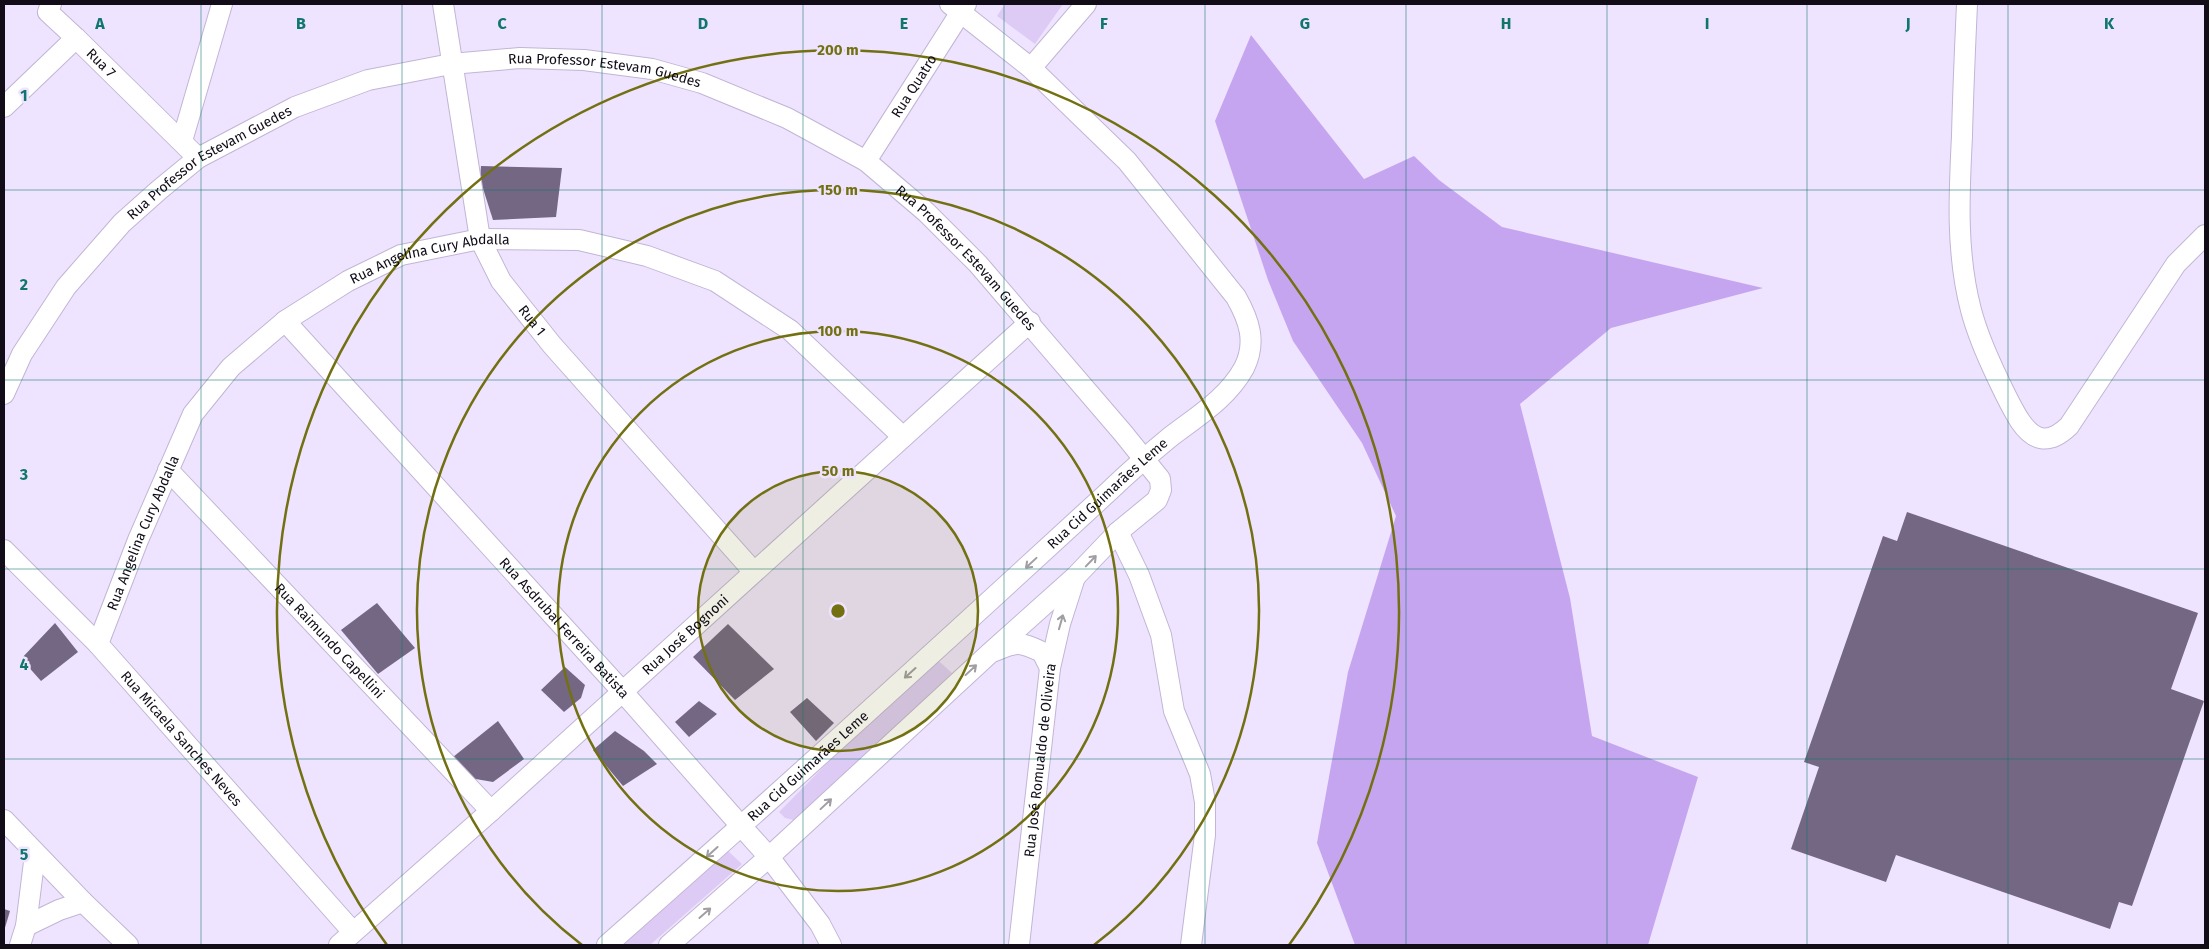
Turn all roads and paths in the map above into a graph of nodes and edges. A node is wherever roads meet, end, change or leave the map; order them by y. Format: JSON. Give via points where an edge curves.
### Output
{"nodes":[{"id":1,"x":222,"y":4,"type":"edge"},
{"id":2,"x":443,"y":4,"type":"edge"},
{"id":3,"x":1086,"y":4,"type":"edge"},
{"id":4,"x":1967,"y":4,"type":"edge"},
{"id":5,"x":46,"y":6,"type":"edge"},
{"id":6,"x":959,"y":6,"type":"edge"},
{"id":7,"x":76,"y":38,"type":"junction"},
{"id":8,"x":451,"y":64,"type":"junction"},
{"id":9,"x":1030,"y":68,"type":"junction"},
{"id":10,"x":4,"y":107,"type":"edge"},
{"id":11,"x":182,"y":141,"type":"junction"},
{"id":12,"x":198,"y":158,"type":"junction"},
{"id":13,"x":866,"y":161,"type":"junction"},
{"id":14,"x":2205,"y":235,"type":"edge"},
{"id":15,"x":480,"y":239,"type":"junction"},
{"id":16,"x":285,"y":321,"type":"junction"},
{"id":17,"x":1030,"y":322,"type":"junction"},
{"id":18,"x":4,"y":394,"type":"edge"},
{"id":19,"x":903,"y":437,"type":"junction"},
{"id":20,"x":1144,"y":459,"type":"junction"},
{"id":21,"x":168,"y":470,"type":"junction"},
{"id":22,"x":1118,"y":532,"type":"junction"},
{"id":23,"x":4,"y":550,"type":"edge"},
{"id":24,"x":754,"y":572,"type":"junction"},
{"id":25,"x":1075,"y":577,"type":"junction"},
{"id":26,"x":98,"y":644,"type":"junction"},
{"id":27,"x":990,"y":653,"type":"junction"},
{"id":28,"x":1050,"y":668,"type":"junction"},
{"id":29,"x":622,"y":690,"type":"junction"},
{"id":30,"x":491,"y":811,"type":"junction"},
{"id":31,"x":4,"y":820,"type":"edge"},
{"id":32,"x":741,"y":826,"type":"junction"},
{"id":33,"x":35,"y":854,"type":"junction"},
{"id":34,"x":769,"y":857,"type":"junction"},
{"id":35,"x":83,"y":902,"type":"junction"},
{"id":36,"x":26,"y":926,"type":"junction"},
{"id":37,"x":346,"y":939,"type":"edge"},
{"id":38,"x":20,"y":945,"type":"edge"},
{"id":39,"x":128,"y":945,"type":"edge"},
{"id":40,"x":607,"y":945,"type":"edge"},
{"id":41,"x":669,"y":945,"type":"edge"},
{"id":42,"x":831,"y":945,"type":"edge"},
{"id":43,"x":1019,"y":945,"type":"edge"},
{"id":44,"x":1191,"y":945,"type":"edge"}],
"edges":[{"from":1,"to":11,"type":"street"},
{"from":2,"to":8,"type":"street","name":"Rua 1"},
{"from":3,"to":9,"type":"street"},
{"from":4,"to":14,"type":"street","via":[[1958,213],[1963,266],[1971,310],[1986,353],[2014,413],[2027,430],[2038,438],[2049,439],[2069,426],[2176,264]]},
{"from":5,"to":7,"type":"street"},
{"from":6,"to":9,"type":"street","name":"Rua Cid Guimarães Leme"},
{"from":6,"to":13,"type":"street","name":"Rua Quatro"},
{"from":7,"to":10,"type":"street","name":"Rua 7"},
{"from":7,"to":11,"type":"street","name":"Rua 7"},
{"from":8,"to":12,"type":"street","name":"Rua Professor Estevam Guedes","via":[[368,80],[295,107]]},
{"from":8,"to":13,"type":"street","name":"Rua Professor Estevam Guedes","via":[[520,58],[584,60],[652,69],[702,83],[787,118]]},
{"from":8,"to":15,"type":"street","name":"Rua 1"},
{"from":9,"to":20,"type":"street","name":"Rua Cid Guimarães Leme","via":[[1127,161],[1236,297],[1248,317],[1251,350],[1226,394]]},
{"from":11,"to":12,"type":"street","name":"Rua 7"},
{"from":12,"to":18,"type":"street","name":"Rua Professor Estevam Guedes","via":[[122,223],[66,287],[22,354]]},
{"from":13,"to":17,"type":"street","name":"Rua Professor Estevam Guedes","via":[[926,212]]},
{"from":15,"to":16,"type":"street","name":"Rua Angelina Cury Abdalla","via":[[401,255],[348,280]]},
{"from":15,"to":19,"type":"street","name":"Rua Angelina Cury Abdalla","via":[[579,240],[647,256],[715,281],[790,330]]},
{"from":15,"to":24,"type":"street","name":"Rua 1","via":[[501,281],[552,345]]},
{"from":16,"to":21,"type":"street","name":"Rua Angelina Cury Abdalla","via":[[231,367],[194,414]]},
{"from":16,"to":29,"type":"street","name":"Rua Asdrubal Ferreira Batista"},
{"from":17,"to":19,"type":"street","name":"Rua José Bognoni"},
{"from":17,"to":20,"type":"street","name":"Rua Professor Estevam Guedes"},
{"from":19,"to":24,"type":"street","name":"Rua José Bognoni"},
{"from":20,"to":22,"type":"street","name":"Rua Professor Estevam Guedes","via":[[1160,479],[1161,490],[1157,500]]},
{"from":20,"to":32,"type":"street","name":"Rua Cid Guimarães Leme","one_way":true},
{"from":21,"to":26,"type":"street","name":"Rua Angelina Cury Abdalla"},
{"from":21,"to":30,"type":"street","name":"Rua Raimundo Capellini"},
{"from":25,"to":22,"type":"street","one_way":true},
{"from":22,"to":44,"type":"street","via":[[1139,575],[1161,636],[1174,711],[1200,774],[1205,802],[1205,835]]},
{"from":23,"to":26,"type":"street","name":"Rua Micaela Sanches Neves"},
{"from":24,"to":29,"type":"street","name":"Rua José Bognoni"},
{"from":25,"to":27,"type":"street"},
{"from":28,"to":25,"type":"street","name":"Rua José Romualdo de Oliveira","one_way":true},
{"from":26,"to":37,"type":"street","name":"Rua Micaela Sanches Neves"},
{"from":27,"to":28,"type":"street","via":[[1014,643],[1028,646],[1042,652]]},
{"from":34,"to":27,"type":"street","one_way":true},
{"from":28,"to":43,"type":"street","name":"Rua José Romualdo de Oliveira"},
{"from":29,"to":30,"type":"street","name":"Rua José Bognoni"},
{"from":29,"to":32,"type":"street","name":"Rua Asdrubal Ferreira Batista"},
{"from":30,"to":37,"type":"street","name":"Rua José Bognoni"},
{"from":31,"to":33,"type":"street"},
{"from":32,"to":34,"type":"street","name":"Rua Asdrubal Ferreira Batista"},
{"from":32,"to":40,"type":"street","name":"Rua Cid Guimarães Leme","one_way":true},
{"from":33,"to":35,"type":"street"},
{"from":33,"to":36,"type":"street"},
{"from":41,"to":34,"type":"street","one_way":true},
{"from":34,"to":42,"type":"street","name":"Rua Asdrubal Ferreira Batista","via":[[820,924]]},
{"from":35,"to":36,"type":"street"},
{"from":35,"to":39,"type":"street"},
{"from":36,"to":38,"type":"street"}]}
